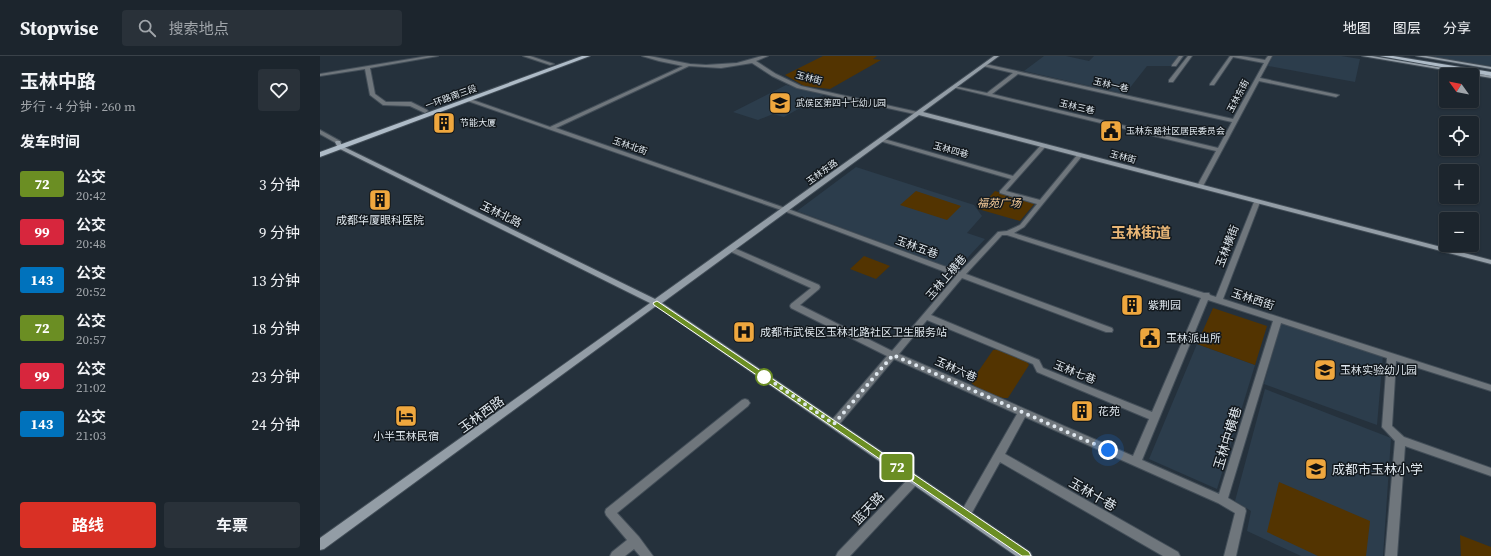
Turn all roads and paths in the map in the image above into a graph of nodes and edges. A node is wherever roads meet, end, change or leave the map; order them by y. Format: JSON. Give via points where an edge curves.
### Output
{"nodes":[{"id":1,"x":433,"y":56,"type":"edge"},
{"id":2,"x":525,"y":56,"type":"edge"},
{"id":3,"x":574,"y":56,"type":"edge"},
{"id":4,"x":588,"y":56,"type":"edge"},
{"id":5,"x":644,"y":56,"type":"edge"},
{"id":6,"x":766,"y":56,"type":"edge"},
{"id":7,"x":997,"y":56,"type":"edge"},
{"id":8,"x":1181,"y":56,"type":"edge"},
{"id":9,"x":1190,"y":56,"type":"edge"},
{"id":10,"x":1233,"y":56,"type":"edge"},
{"id":11,"x":1270,"y":56,"type":"edge"},
{"id":12,"x":1364,"y":56,"type":"edge"},
{"id":13,"x":1383,"y":56,"type":"edge"},
{"id":14,"x":1399,"y":56,"type":"edge"},
{"id":15,"x":1418,"y":56,"type":"edge"},
{"id":16,"x":1430,"y":57,"type":"edge"},
{"id":17,"x":754,"y":62,"type":"junction"},
{"id":18,"x":1267,"y":62,"type":"junction"},
{"id":19,"x":552,"y":64,"type":"junction"},
{"id":20,"x":688,"y":65,"type":"junction"},
{"id":21,"x":985,"y":65,"type":"junction"},
{"id":22,"x":1174,"y":65,"type":"dead end"},
{"id":23,"x":367,"y":67,"type":"junction"},
{"id":24,"x":1491,"y":68,"type":"edge"},
{"id":25,"x":1017,"y":72,"type":"junction"},
{"id":26,"x":1491,"y":73,"type":"edge"},
{"id":27,"x":320,"y":75,"type":"edge"},
{"id":28,"x":1491,"y":77,"type":"edge"},
{"id":29,"x":1257,"y":79,"type":"junction"},
{"id":30,"x":1171,"y":81,"type":"dead end"},
{"id":31,"x":1212,"y":84,"type":"dead end"},
{"id":32,"x":954,"y":87,"type":"junction"},
{"id":33,"x":988,"y":95,"type":"junction"},
{"id":34,"x":1336,"y":95,"type":"dead end"},
{"id":35,"x":468,"y":100,"type":"junction"},
{"id":36,"x":436,"y":109,"type":"junction"},
{"id":37,"x":425,"y":111,"type":"junction"},
{"id":38,"x":919,"y":113,"type":"junction"},
{"id":39,"x":1235,"y":121,"type":"junction"},
{"id":40,"x":552,"y":128,"type":"junction"},
{"id":41,"x":320,"y":132,"type":"edge"},
{"id":42,"x":882,"y":140,"type":"junction"},
{"id":43,"x":339,"y":145,"type":"junction"},
{"id":44,"x":1044,"y":146,"type":"junction"},
{"id":45,"x":320,"y":149,"type":"edge"},
{"id":46,"x":1220,"y":150,"type":"junction"},
{"id":47,"x":320,"y":155,"type":"edge"},
{"id":48,"x":1080,"y":155,"type":"junction"},
{"id":49,"x":1015,"y":178,"type":"junction"},
{"id":50,"x":1200,"y":186,"type":"junction"},
{"id":51,"x":1257,"y":202,"type":"junction"},
{"id":52,"x":1042,"y":203,"type":"junction"},
{"id":53,"x":786,"y":210,"type":"junction"},
{"id":54,"x":1008,"y":233,"type":"junction"},
{"id":55,"x":731,"y":250,"type":"junction"},
{"id":56,"x":1491,"y":262,"type":"edge"},
{"id":57,"x":961,"y":275,"type":"junction"},
{"id":58,"x":1206,"y":295,"type":"junction"},
{"id":59,"x":1219,"y":300,"type":"junction"},
{"id":60,"x":657,"y":303,"type":"junction"},
{"id":61,"x":926,"y":316,"type":"junction"},
{"id":62,"x":1278,"y":319,"type":"junction"},
{"id":63,"x":1109,"y":330,"type":"dead end"},
{"id":64,"x":893,"y":355,"type":"junction"},
{"id":65,"x":1392,"y":356,"type":"junction"},
{"id":66,"x":1491,"y":388,"type":"edge"},
{"id":67,"x":745,"y":403,"type":"dead end"},
{"id":68,"x":1023,"y":412,"type":"junction"},
{"id":69,"x":1154,"y":417,"type":"junction"},
{"id":70,"x":834,"y":424,"type":"junction"},
{"id":71,"x":1400,"y":440,"type":"junction"},
{"id":72,"x":999,"y":456,"type":"junction"},
{"id":73,"x":1136,"y":462,"type":"junction"},
{"id":74,"x":1491,"y":472,"type":"edge"},
{"id":75,"x":914,"y":480,"type":"junction"},
{"id":76,"x":1222,"y":500,"type":"junction"},
{"id":77,"x":965,"y":514,"type":"junction"},
{"id":78,"x":635,"y":541,"type":"junction"},
{"id":79,"x":320,"y":545,"type":"edge"},
{"id":80,"x":616,"y":556,"type":"edge"},
{"id":81,"x":647,"y":556,"type":"edge"},
{"id":82,"x":842,"y":556,"type":"edge"},
{"id":83,"x":1026,"y":556,"type":"edge"},
{"id":84,"x":1174,"y":556,"type":"edge"},
{"id":85,"x":1230,"y":556,"type":"edge"},
{"id":86,"x":1391,"y":556,"type":"edge"}],
"edges":[{"from":1,"to":23,"type":"street"},
{"from":2,"to":19,"type":"street"},
{"from":3,"to":19,"type":"main road","name":"一环路南三段"},
{"from":4,"to":35,"type":"main road","name":"一环路南三段"},
{"from":5,"to":20,"type":"street"},
{"from":6,"to":17,"type":"street"},
{"from":7,"to":21,"type":"street","name":"玉林东路"},
{"from":8,"to":22,"type":"street"},
{"from":9,"to":30,"type":"street"},
{"from":10,"to":18,"type":"street"},
{"from":10,"to":31,"type":"street"},
{"from":11,"to":18,"type":"street","name":"玉林东街"},
{"from":12,"to":28,"type":"street"},
{"from":13,"to":26,"type":"main road"},
{"from":14,"to":26,"type":"main road"},
{"from":15,"to":16,"type":"street"},
{"from":16,"to":24,"type":"street"},
{"from":17,"to":20,"type":"street","via":[[722,66]]},
{"from":17,"to":38,"type":"street","name":"玉林街","via":[[799,87]]},
{"from":18,"to":29,"type":"street","name":"玉林东街"},
{"from":19,"to":36,"type":"main road","name":"一环路南三段"},
{"from":20,"to":40,"type":"street"},
{"from":21,"to":25,"type":"street","name":"玉林一巷"},
{"from":21,"to":32,"type":"street","name":"玉林东路"},
{"from":23,"to":27,"type":"street"},
{"from":23,"to":37,"type":"street","via":[[373,94],[386,104],[410,104]]},
{"from":25,"to":33,"type":"street"},
{"from":25,"to":39,"type":"street","name":"玉林一巷"},
{"from":29,"to":34,"type":"street"},
{"from":29,"to":39,"type":"street","name":"玉林东街"},
{"from":32,"to":33,"type":"street","name":"玉林三巷"},
{"from":32,"to":38,"type":"street","name":"玉林东路"},
{"from":33,"to":46,"type":"street","name":"玉林三巷"},
{"from":35,"to":36,"type":"main road","name":"一环路南三段"},
{"from":35,"to":40,"type":"street","name":"玉林北街"},
{"from":36,"to":37,"type":"main road","name":"一环路南三段"},
{"from":36,"to":43,"type":"main road","name":"一环路南三段"},
{"from":37,"to":43,"type":"main road","name":"一环路南三段"},
{"from":38,"to":42,"type":"street","name":"玉林东路"},
{"from":38,"to":44,"type":"street","name":"玉林街"},
{"from":39,"to":46,"type":"street","name":"玉林东街"},
{"from":40,"to":53,"type":"street","name":"玉林北街"},
{"from":41,"to":43,"type":"street"},
{"from":42,"to":49,"type":"street","name":"玉林四巷"},
{"from":42,"to":53,"type":"street","name":"玉林东路"},
{"from":43,"to":45,"type":"main road","name":"一环路南三段"},
{"from":43,"to":47,"type":"main road","name":"一环路南三段"},
{"from":43,"to":60,"type":"street","name":"玉林北路"},
{"from":44,"to":48,"type":"street","name":"玉林街"},
{"from":44,"to":49,"type":"street"},
{"from":46,"to":50,"type":"street","name":"玉林东街"},
{"from":48,"to":50,"type":"street","name":"玉林街"},
{"from":48,"to":52,"type":"street","name":"玉林上横巷"},
{"from":49,"to":52,"type":"street","via":[[1002,192]]},
{"from":50,"to":51,"type":"street","name":"玉林街"},
{"from":51,"to":56,"type":"street","name":"玉林街"},
{"from":51,"to":59,"type":"street","name":"玉林横街"},
{"from":52,"to":54,"type":"street","name":"玉林上横巷","via":[[1022,226]]},
{"from":53,"to":55,"type":"street","name":"玉林东路"},
{"from":53,"to":57,"type":"street","name":"玉林五巷"},
{"from":54,"to":57,"type":"street","name":"玉林上横巷","via":[[1000,233]]},
{"from":54,"to":58,"type":"street","name":"玉林西街"},
{"from":55,"to":60,"type":"street","name":"玉林东路"},
{"from":55,"to":64,"type":"street","name":"玉林六巷","via":[[816,287],[794,306]]},
{"from":57,"to":61,"type":"street","name":"玉林上横巷"},
{"from":57,"to":63,"type":"street","name":"玉林五巷"},
{"from":58,"to":59,"type":"street","name":"玉林西街"},
{"from":58,"to":69,"type":"street"},
{"from":59,"to":62,"type":"street","name":"玉林西街"},
{"from":60,"to":70,"type":"street","name":"玉林北路"},
{"from":60,"to":79,"type":"street","name":"玉林西路"},
{"from":61,"to":64,"type":"street","name":"玉林上横巷"},
{"from":61,"to":69,"type":"street","name":"玉林七巷","via":[[1036,362],[1040,370]]},
{"from":62,"to":65,"type":"street","name":"玉林西街"},
{"from":62,"to":76,"type":"street","name":"玉林中横巷"},
{"from":64,"to":68,"type":"street","name":"玉林六巷"},
{"from":64,"to":70,"type":"street","name":"玉林上横巷"},
{"from":65,"to":66,"type":"street","name":"玉林西街"},
{"from":65,"to":71,"type":"street","via":[[1387,427]]},
{"from":67,"to":78,"type":"street","via":[[610,512]]},
{"from":68,"to":72,"type":"street"},
{"from":68,"to":73,"type":"street","name":"玉林六巷"},
{"from":69,"to":73,"type":"street"},
{"from":70,"to":75,"type":"street","name":"玉林北路"},
{"from":71,"to":74,"type":"street"},
{"from":71,"to":86,"type":"street"},
{"from":72,"to":77,"type":"street"},
{"from":72,"to":84,"type":"street","name":"玉林十巷"},
{"from":73,"to":76,"type":"street","name":"玉林六巷"},
{"from":75,"to":77,"type":"street","name":"玉林北路"},
{"from":75,"to":82,"type":"street","name":"蓝天路"},
{"from":76,"to":85,"type":"street","via":[[1241,511]]},
{"from":77,"to":83,"type":"street","name":"玉林北路"},
{"from":78,"to":80,"type":"street"},
{"from":78,"to":81,"type":"street"}]}
